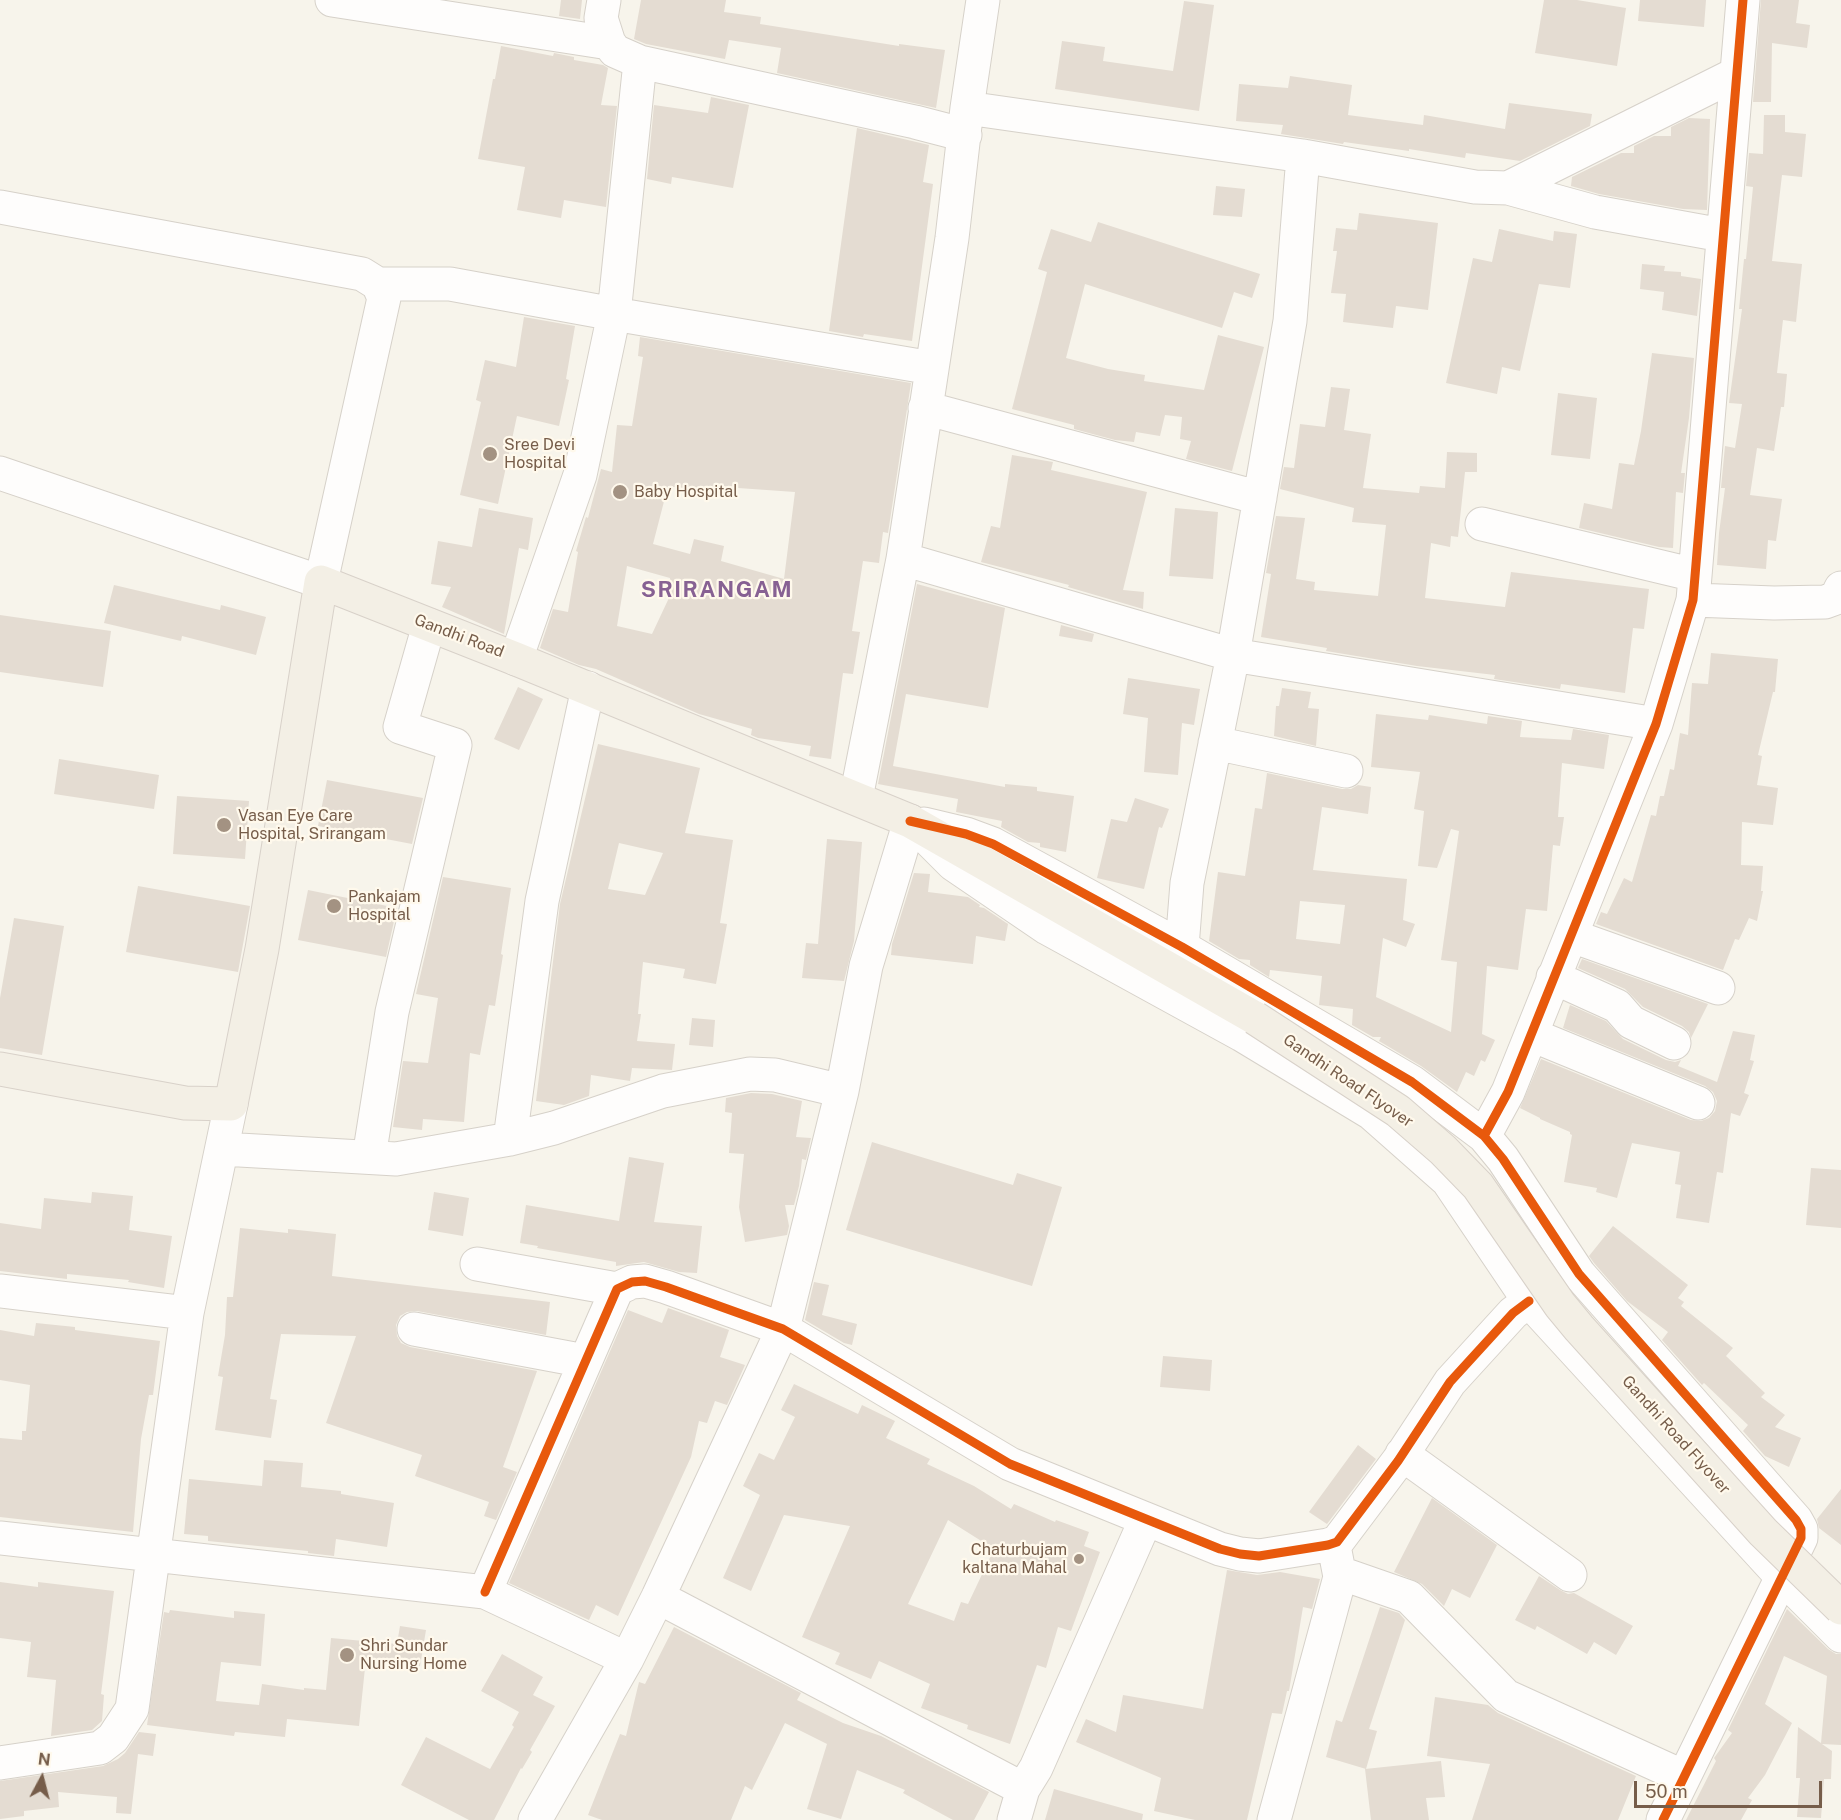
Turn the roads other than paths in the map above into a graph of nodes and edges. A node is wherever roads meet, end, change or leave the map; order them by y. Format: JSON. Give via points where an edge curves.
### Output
{"nodes":[{"id":1,"x":332,"y":0,"type":"edge"},
{"id":2,"x":604,"y":0,"type":"edge"},
{"id":3,"x":983,"y":0,"type":"edge"},
{"id":4,"x":1743,"y":0,"type":"edge"},
{"id":5,"x":609,"y":43,"type":"junction"},
{"id":6,"x":640,"y":62,"type":"junction"},
{"id":7,"x":1736,"y":74,"type":"junction"},
{"id":8,"x":966,"y":121,"type":"junction"},
{"id":9,"x":1303,"y":156,"type":"junction"},
{"id":10,"x":1508,"y":188,"type":"junction"},
{"id":11,"x":0,"y":207,"type":"edge"},
{"id":12,"x":1722,"y":235,"type":"junction"},
{"id":13,"x":378,"y":284,"type":"junction"},
{"id":14,"x":614,"y":314,"type":"junction"},
{"id":15,"x":932,"y":368,"type":"junction"},
{"id":16,"x":925,"y":408,"type":"junction"},
{"id":17,"x":0,"y":473,"type":"edge"},
{"id":18,"x":1260,"y":498,"type":"junction"},
{"id":19,"x":1482,"y":524,"type":"dead end"},
{"id":20,"x":903,"y":560,"type":"junction"},
{"id":21,"x":321,"y":582,"type":"junction"},
{"id":22,"x":1694,"y":588,"type":"junction"},
{"id":23,"x":1841,"y":588,"type":"edge"},
{"id":24,"x":429,"y":625,"type":"junction"},
{"id":25,"x":1233,"y":655,"type":"junction"},
{"id":26,"x":516,"y":659,"type":"junction"},
{"id":27,"x":588,"y":688,"type":"junction"},
{"id":28,"x":1656,"y":724,"type":"junction"},
{"id":29,"x":1215,"y":743,"type":"junction"},
{"id":30,"x":1346,"y":771,"type":"dead end"},
{"id":31,"x":856,"y":798,"type":"junction"},
{"id":32,"x":910,"y":821,"type":"junction"},
{"id":33,"x":1572,"y":936,"type":"junction"},
{"id":34,"x":1182,"y":948,"type":"junction"},
{"id":35,"x":1553,"y":977,"type":"junction"},
{"id":36,"x":1719,"y":988,"type":"dead end"},
{"id":37,"x":1532,"y":1035,"type":"junction"},
{"id":38,"x":1674,"y":1043,"type":"dead end"},
{"id":39,"x":0,"y":1069,"type":"edge"},
{"id":40,"x":844,"y":1082,"type":"junction"},
{"id":41,"x":1698,"y":1103,"type":"dead end"},
{"id":42,"x":231,"y":1104,"type":"junction"},
{"id":43,"x":1485,"y":1136,"type":"junction"},
{"id":44,"x":510,"y":1139,"type":"junction"},
{"id":45,"x":222,"y":1149,"type":"junction"},
{"id":46,"x":369,"y":1157,"type":"junction"},
{"id":47,"x":477,"y":1264,"type":"dead end"},
{"id":48,"x":617,"y":1289,"type":"junction"},
{"id":49,"x":0,"y":1291,"type":"edge"},
{"id":50,"x":1529,"y":1300,"type":"junction"},
{"id":51,"x":187,"y":1313,"type":"junction"},
{"id":52,"x":414,"y":1329,"type":"dead end"},
{"id":53,"x":783,"y":1329,"type":"junction"},
{"id":54,"x":585,"y":1361,"type":"junction"},
{"id":55,"x":1402,"y":1454,"type":"junction"},
{"id":56,"x":1146,"y":1519,"type":"junction"},
{"id":57,"x":0,"y":1538,"type":"edge"},
{"id":58,"x":154,"y":1555,"type":"junction"},
{"id":59,"x":1337,"y":1558,"type":"junction"},
{"id":60,"x":1570,"y":1575,"type":"dead end"},
{"id":61,"x":1781,"y":1576,"type":"junction"},
{"id":62,"x":485,"y":1592,"type":"junction"},
{"id":63,"x":658,"y":1597,"type":"junction"},
{"id":64,"x":1841,"y":1608,"type":"edge"},
{"id":65,"x":1841,"y":1636,"type":"edge"},
{"id":66,"x":627,"y":1659,"type":"junction"},
{"id":67,"x":0,"y":1763,"type":"edge"},
{"id":68,"x":1684,"y":1777,"type":"junction"},
{"id":69,"x":1023,"y":1789,"type":"junction"},
{"id":70,"x":535,"y":1820,"type":"edge"},
{"id":71,"x":1014,"y":1820,"type":"edge"},
{"id":72,"x":1274,"y":1820,"type":"edge"},
{"id":73,"x":1663,"y":1820,"type":"edge"}],
"edges":[{"from":1,"to":5,"type":"street"},
{"from":2,"to":5,"type":"street","via":[[601,18]]},
{"from":3,"to":8,"type":"street"},
{"from":4,"to":7,"type":"street"},
{"from":5,"to":6,"type":"street","via":[[615,51]]},
{"from":6,"to":8,"type":"street","via":[[904,119]]},
{"from":6,"to":14,"type":"street"},
{"from":7,"to":10,"type":"street"},
{"from":7,"to":12,"type":"street"},
{"from":8,"to":9,"type":"street"},
{"from":8,"to":15,"type":"street"},
{"from":9,"to":10,"type":"street","via":[[1475,187]]},
{"from":9,"to":18,"type":"street","via":[[1290,321]]},
{"from":10,"to":12,"type":"street","via":[[1595,212]]},
{"from":11,"to":13,"type":"street","via":[[362,274]]},
{"from":12,"to":22,"type":"street"},
{"from":13,"to":14,"type":"street","via":[[450,284]]},
{"from":13,"to":21,"type":"street","via":[[384,298]]},
{"from":14,"to":15,"type":"street"},
{"from":14,"to":26,"type":"street","via":[[580,475]]},
{"from":15,"to":16,"type":"street"},
{"from":16,"to":18,"type":"street"},
{"from":16,"to":20,"type":"street"},
{"from":17,"to":21,"type":"street","name":"Gandhi Road"},
{"from":18,"to":25,"type":"street"},
{"from":19,"to":22,"type":"street"},
{"from":20,"to":25,"type":"street"},
{"from":20,"to":31,"type":"street"},
{"from":21,"to":24,"type":"main road","name":"Gandhi Road"},
{"from":21,"to":42,"type":"main road","via":[[262,949]]},
{"from":22,"to":23,"type":"street","via":[[1773,603],[1825,602],[1836,598]]},
{"from":22,"to":28,"type":"street"},
{"from":24,"to":26,"type":"main road","name":"Gandhi Road"},
{"from":24,"to":46,"type":"street","via":[[400,727],[455,745],[392,1012]]},
{"from":25,"to":28,"type":"street"},
{"from":25,"to":29,"type":"street"},
{"from":26,"to":27,"type":"main road","name":"Gandhi Road"},
{"from":27,"to":31,"type":"main road","name":"Gandhi Road"},
{"from":27,"to":44,"type":"street","via":[[542,901]]},
{"from":28,"to":33,"type":"street"},
{"from":29,"to":30,"type":"street"},
{"from":29,"to":34,"type":"street","via":[[1187,883]]},
{"from":31,"to":32,"type":"main road","name":"Gandhi Road"},
{"from":32,"to":34,"type":"street","via":[[993,844]]},
{"from":32,"to":40,"type":"street","via":[[866,966]]},
{"from":32,"to":50,"type":"street","via":[[953,864],[1047,928],[1242,1035],[1371,1113],[1448,1181]]},
{"from":32,"to":64,"type":"main road","name":"Gandhi Road Flyover","bridge":true,"via":[[1255,1018],[1398,1111],[1478,1186],[1560,1305],[1763,1532]]},
{"from":33,"to":35,"type":"street"},
{"from":33,"to":36,"type":"street"},
{"from":34,"to":43,"type":"street","via":[[1412,1082]]},
{"from":35,"to":37,"type":"street"},
{"from":35,"to":38,"type":"street","via":[[1617,1006],[1631,1022]]},
{"from":37,"to":41,"type":"street"},
{"from":37,"to":43,"type":"street"},
{"from":39,"to":42,"type":"main road","via":[[185,1103]]},
{"from":40,"to":44,"type":"street","via":[[750,1074],[663,1091]]},
{"from":40,"to":53,"type":"street"},
{"from":42,"to":45,"type":"street"},
{"from":43,"to":61,"type":"street","via":[[1579,1274],[1796,1520],[1801,1539]]},
{"from":44,"to":46,"type":"street","via":[[396,1159]]},
{"from":45,"to":46,"type":"street"},
{"from":45,"to":51,"type":"street"},
{"from":47,"to":48,"type":"street"},
{"from":48,"to":53,"type":"street","via":[[645,1281]]},
{"from":48,"to":54,"type":"street"},
{"from":49,"to":51,"type":"street"},
{"from":50,"to":55,"type":"street","via":[[1450,1382]]},
{"from":50,"to":61,"type":"street"},
{"from":51,"to":58,"type":"street"},
{"from":52,"to":54,"type":"street"},
{"from":53,"to":56,"type":"street","via":[[1010,1464]]},
{"from":53,"to":63,"type":"street"},
{"from":54,"to":62,"type":"street"},
{"from":55,"to":59,"type":"street"},
{"from":55,"to":60,"type":"street"},
{"from":56,"to":59,"type":"street","via":[[1240,1554]]},
{"from":56,"to":69,"type":"street","via":[[1036,1768]]},
{"from":57,"to":58,"type":"street"},
{"from":58,"to":62,"type":"street"},
{"from":58,"to":67,"type":"street","via":[[132,1709],[120,1729],[100,1748]]},
{"from":59,"to":68,"type":"street","via":[[1409,1598],[1506,1696]]},
{"from":59,"to":72,"type":"street"},
{"from":61,"to":65,"type":"street"},
{"from":61,"to":68,"type":"street"},
{"from":62,"to":66,"type":"street"},
{"from":63,"to":66,"type":"street"},
{"from":63,"to":69,"type":"street"},
{"from":66,"to":70,"type":"street"},
{"from":68,"to":73,"type":"street"},
{"from":69,"to":71,"type":"street"}]}
